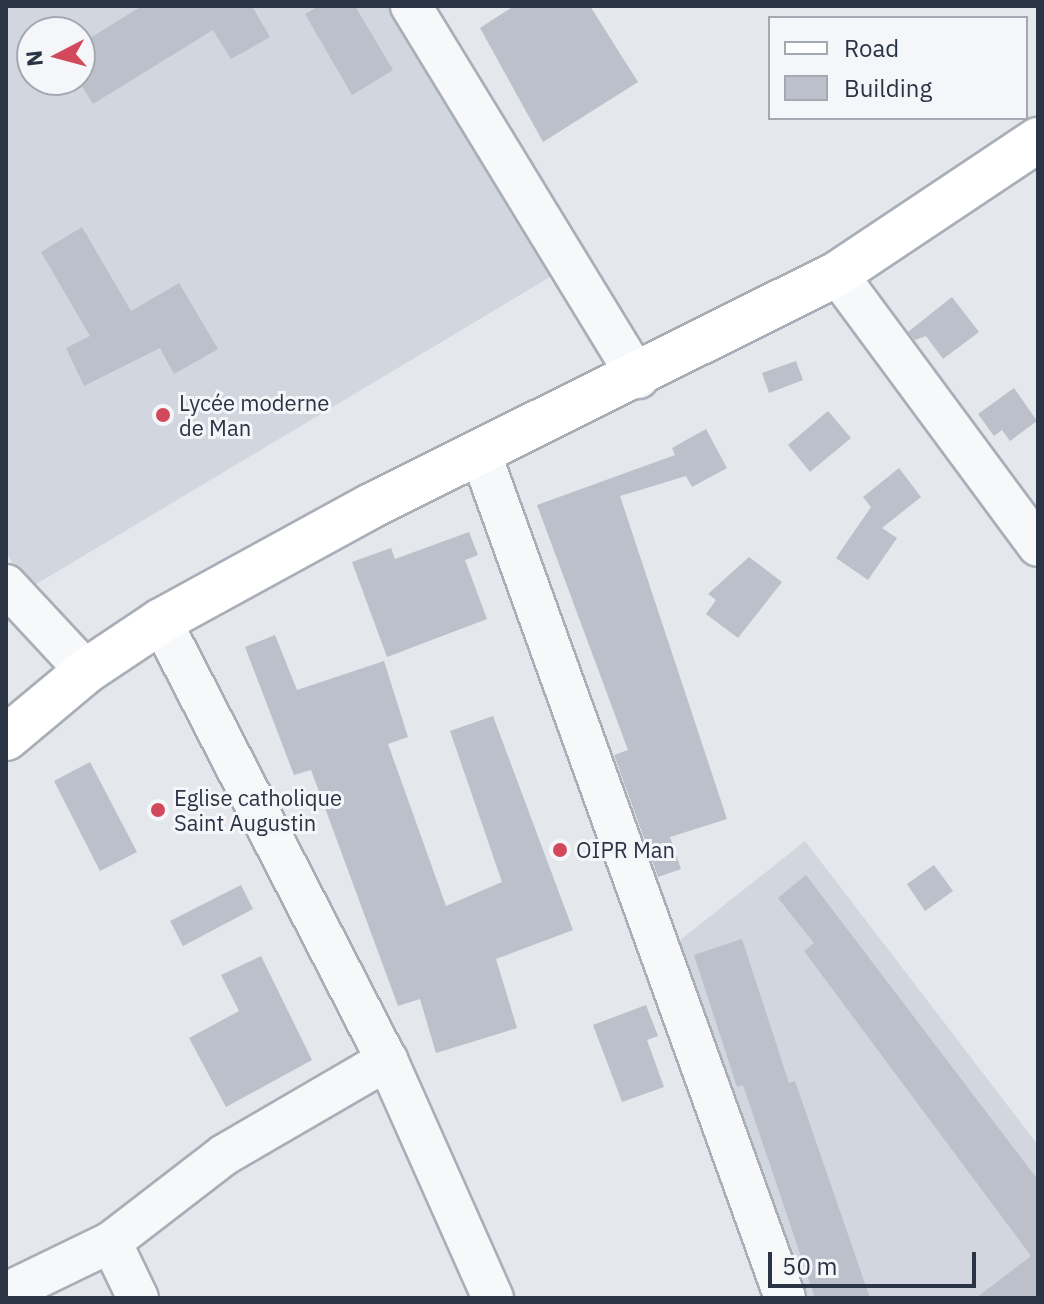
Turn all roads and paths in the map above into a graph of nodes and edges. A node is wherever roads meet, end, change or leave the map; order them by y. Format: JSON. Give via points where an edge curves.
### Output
{"nodes":[{"id":1,"x":411,"y":6,"type":"edge"},
{"id":2,"x":1034,"y":149,"type":"edge"},
{"id":3,"x":837,"y":274,"type":"junction"},
{"id":4,"x":638,"y":378,"type":"junction"},
{"id":5,"x":480,"y":452,"type":"junction"},
{"id":6,"x":1038,"y":546,"type":"edge"},
{"id":7,"x":6,"y":585,"type":"edge"},
{"id":8,"x":161,"y":621,"type":"junction"},
{"id":9,"x":86,"y":671,"type":"junction"},
{"id":10,"x":6,"y":738,"type":"edge"},
{"id":11,"x":387,"y":1060,"type":"junction"},
{"id":12,"x":111,"y":1242,"type":"junction"},
{"id":13,"x":6,"y":1293,"type":"edge"},
{"id":14,"x":138,"y":1298,"type":"edge"},
{"id":15,"x":493,"y":1298,"type":"edge"},
{"id":16,"x":785,"y":1298,"type":"edge"}],
"edges":[{"from":1,"to":4,"type":"street"},
{"from":2,"to":3,"type":"main road"},
{"from":3,"to":4,"type":"main road"},
{"from":3,"to":6,"type":"street"},
{"from":4,"to":5,"type":"main road"},
{"from":5,"to":8,"type":"main road"},
{"from":5,"to":16,"type":"street"},
{"from":7,"to":9,"type":"street"},
{"from":8,"to":9,"type":"main road"},
{"from":8,"to":11,"type":"street"},
{"from":9,"to":10,"type":"main road"},
{"from":11,"to":12,"type":"street","via":[[224,1155]]},
{"from":11,"to":15,"type":"street"},
{"from":12,"to":13,"type":"street"},
{"from":12,"to":14,"type":"street"}]}
